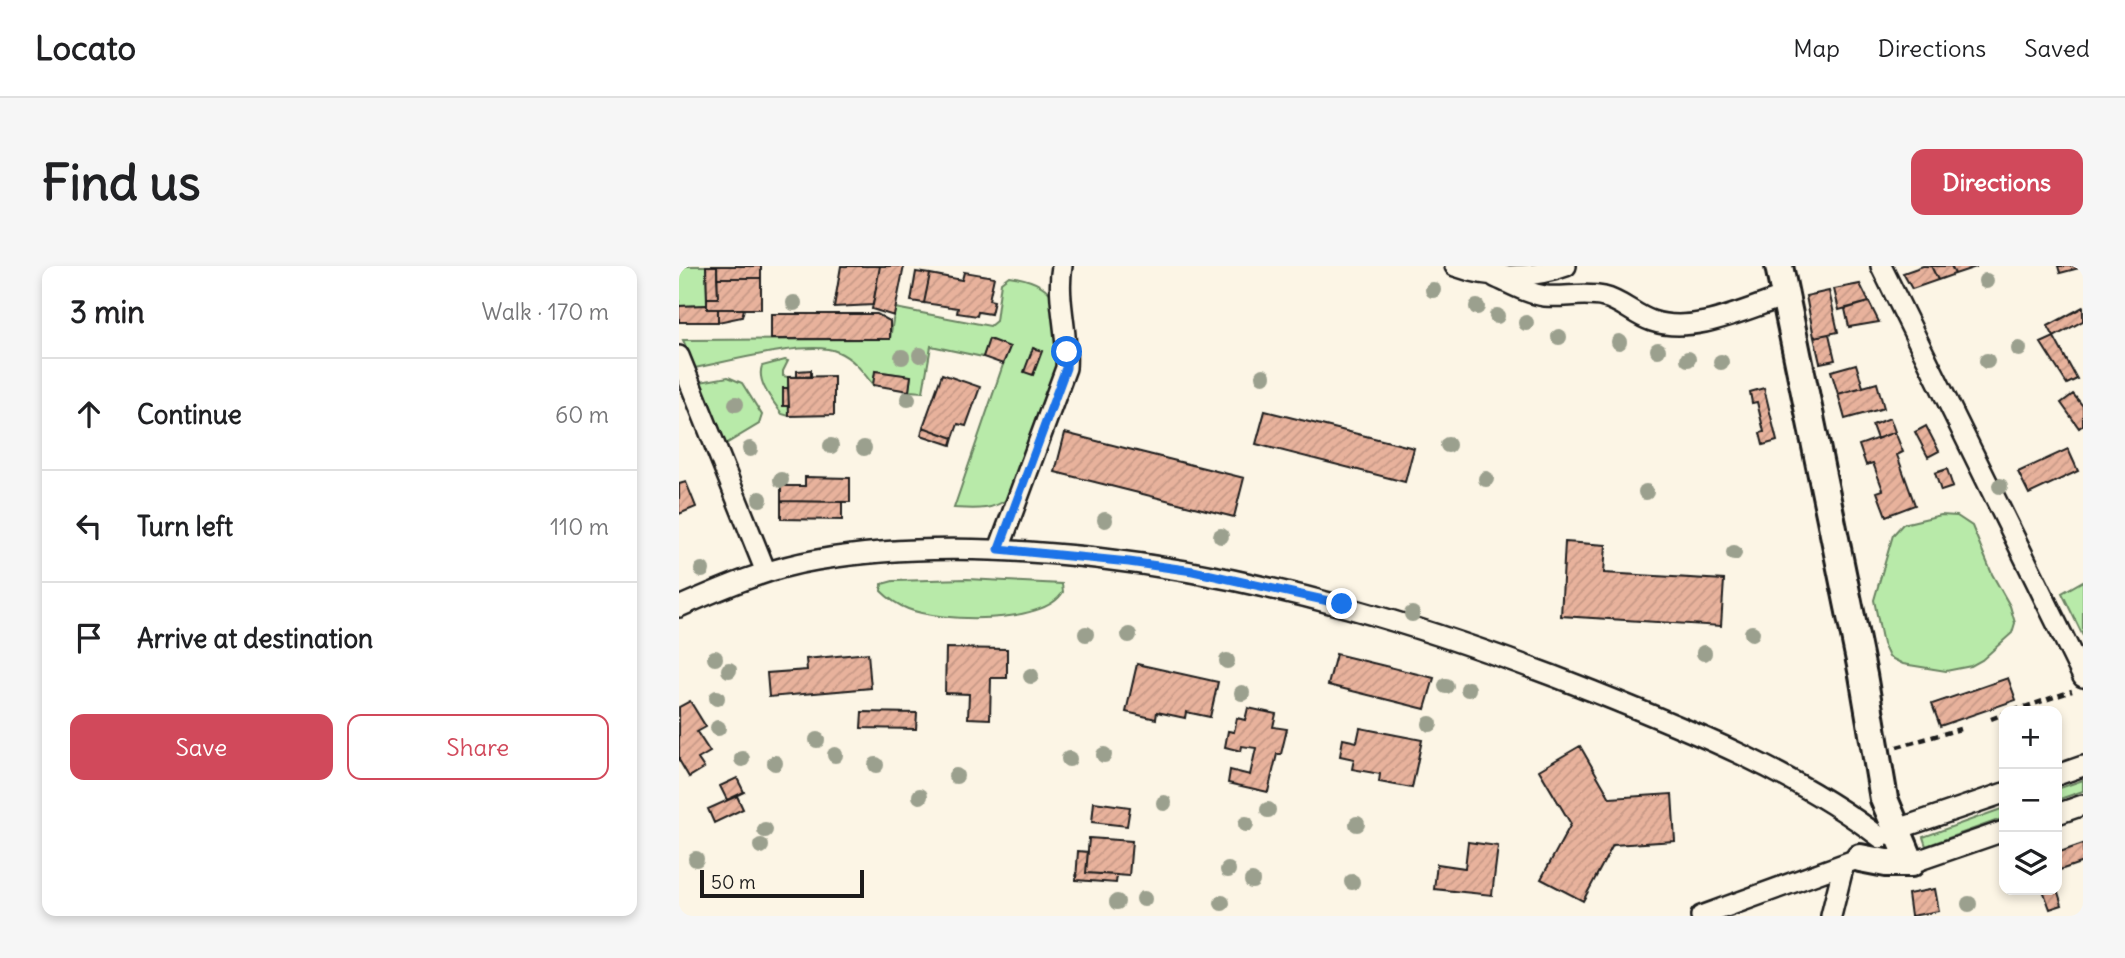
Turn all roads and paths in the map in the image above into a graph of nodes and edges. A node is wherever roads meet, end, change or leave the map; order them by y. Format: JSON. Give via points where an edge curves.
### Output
{"nodes":[{"id":1,"x":1062,"y":266,"type":"edge"},
{"id":2,"x":1455,"y":266,"type":"edge"},
{"id":3,"x":1566,"y":266,"type":"edge"},
{"id":4,"x":1779,"y":266,"type":"edge"},
{"id":5,"x":1884,"y":267,"type":"edge"},
{"id":6,"x":1495,"y":277,"type":"junction"},
{"id":7,"x":1786,"y":296,"type":"junction"},
{"id":8,"x":679,"y":356,"type":"edge"},
{"id":9,"x":999,"y":549,"type":"junction"},
{"id":10,"x":766,"y":572,"type":"junction"},
{"id":11,"x":679,"y":607,"type":"edge"},
{"id":12,"x":2083,"y":677,"type":"edge"},
{"id":13,"x":2083,"y":687,"type":"edge"},
{"id":14,"x":2028,"y":706,"type":"edge"},
{"id":15,"x":1999,"y":716,"type":"edge"},
{"id":16,"x":1991,"y":719,"type":"dead end"},
{"id":17,"x":1959,"y":729,"type":"dead end"},
{"id":18,"x":1876,"y":753,"type":"junction"},
{"id":19,"x":2083,"y":766,"type":"edge"},
{"id":20,"x":2062,"y":773,"type":"edge"},
{"id":21,"x":1999,"y":795,"type":"edge"},
{"id":22,"x":2083,"y":805,"type":"edge"},
{"id":23,"x":2062,"y":812,"type":"edge"},
{"id":24,"x":2001,"y":832,"type":"edge"},
{"id":25,"x":1889,"y":834,"type":"junction"},
{"id":26,"x":1852,"y":861,"type":"junction"},
{"id":27,"x":1911,"y":863,"type":"junction"},
{"id":28,"x":1701,"y":916,"type":"edge"},
{"id":29,"x":1831,"y":916,"type":"edge"}],
"edges":[{"from":1,"to":9,"type":"street","via":[[1066,368]]},
{"from":2,"to":6,"type":"street"},
{"from":3,"to":6,"type":"street"},
{"from":4,"to":7,"type":"street"},
{"from":5,"to":12,"type":"street"},
{"from":6,"to":7,"type":"street","via":[[1544,296],[1604,297],[1652,321],[1675,326],[1697,325]]},
{"from":7,"to":18,"type":"street"},
{"from":8,"to":10,"type":"street"},
{"from":9,"to":10,"type":"street","via":[[882,552]]},
{"from":9,"to":25,"type":"street","via":[[1193,571],[1367,613],[1530,667],[1634,708],[1813,792]]},
{"from":10,"to":11,"type":"street"},
{"from":13,"to":14,"type":"path"},
{"from":15,"to":16,"type":"path"},
{"from":17,"to":18,"type":"path"},
{"from":18,"to":25,"type":"street"},
{"from":19,"to":20,"type":"street"},
{"from":21,"to":25,"type":"street"},
{"from":22,"to":23,"type":"street"},
{"from":24,"to":27,"type":"street"},
{"from":25,"to":26,"type":"street"},
{"from":25,"to":27,"type":"street"},
{"from":26,"to":27,"type":"street"},
{"from":26,"to":28,"type":"street"},
{"from":26,"to":29,"type":"street"}]}
